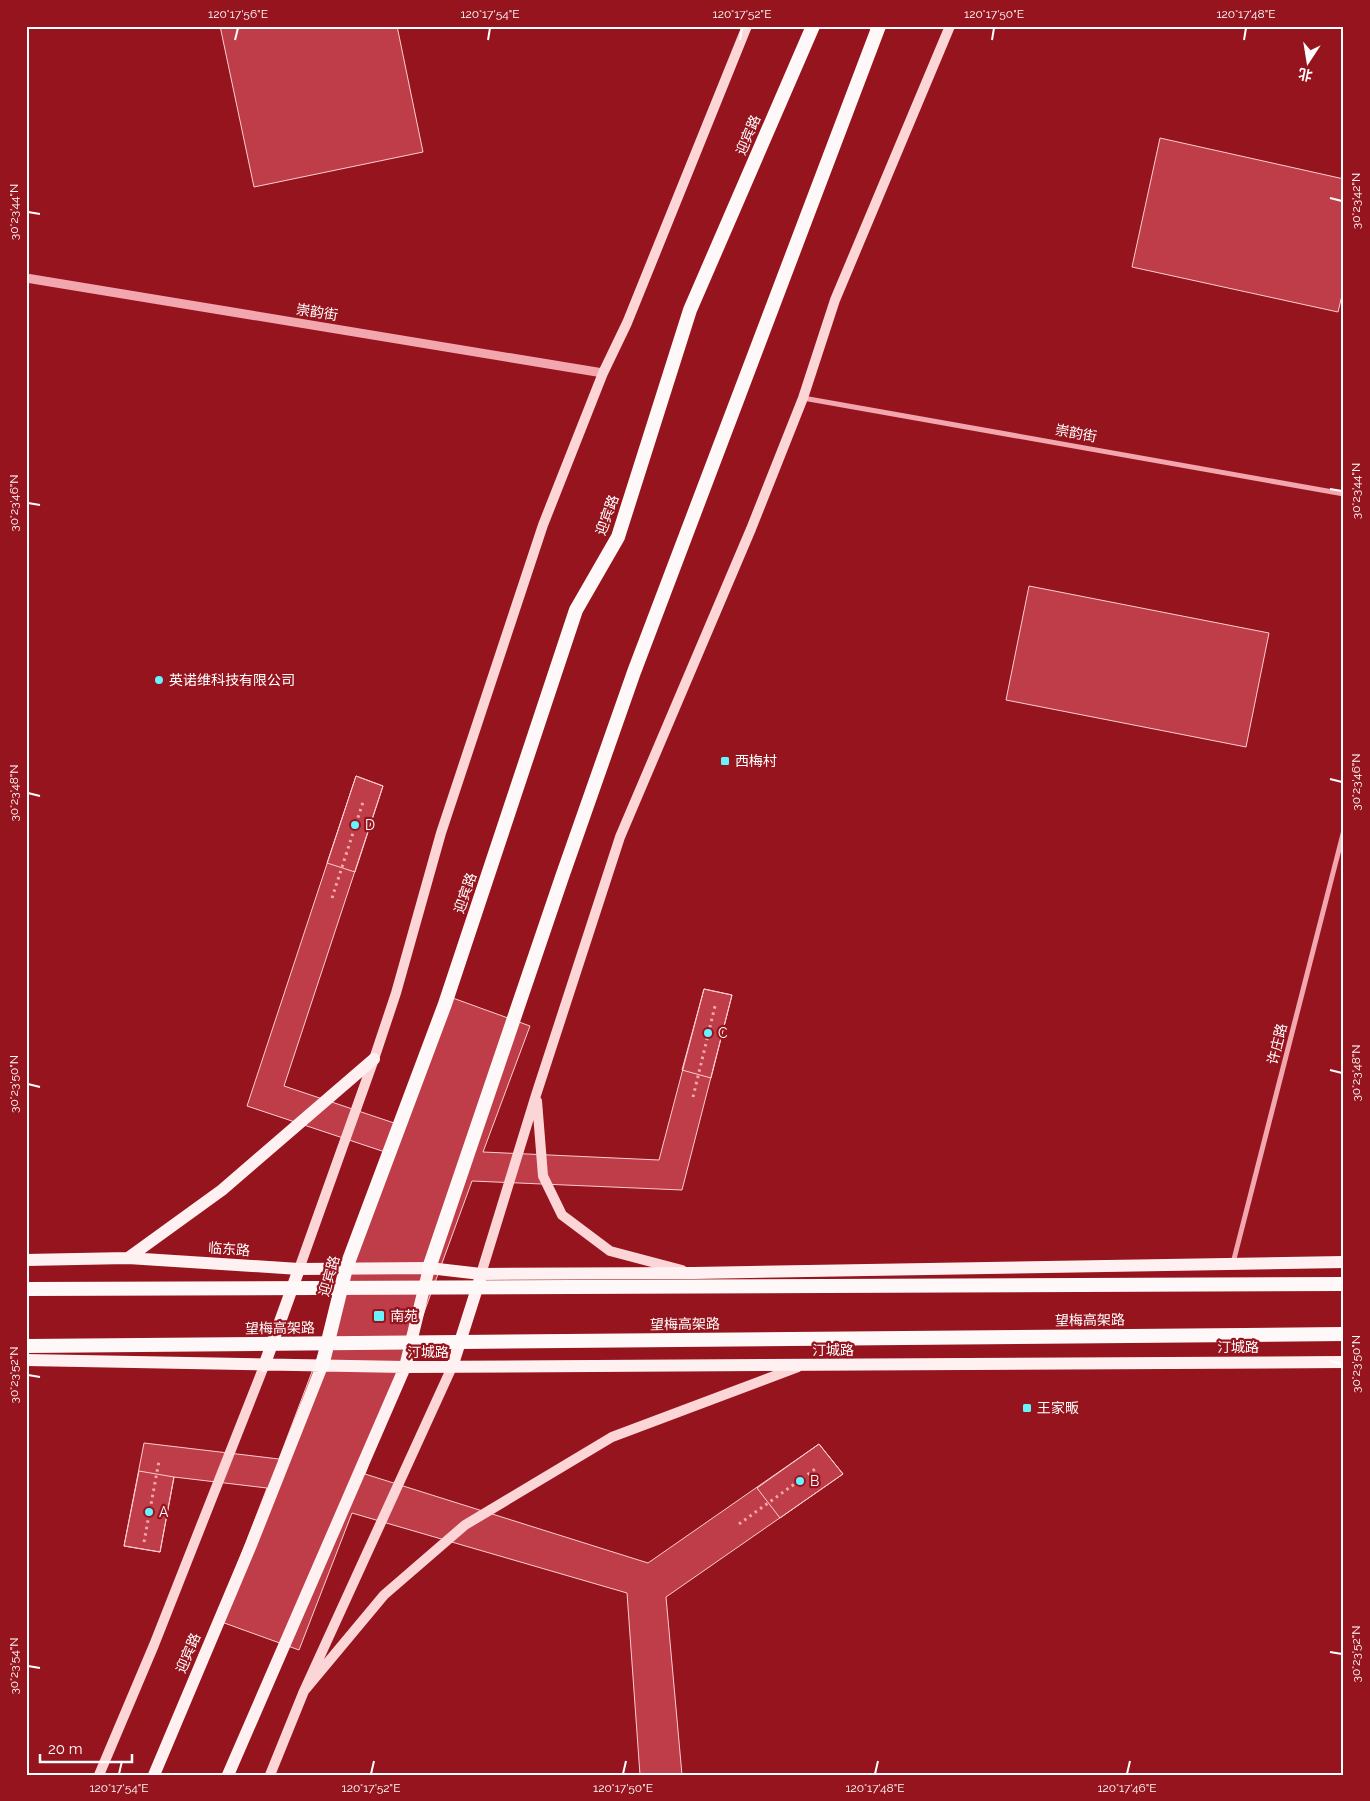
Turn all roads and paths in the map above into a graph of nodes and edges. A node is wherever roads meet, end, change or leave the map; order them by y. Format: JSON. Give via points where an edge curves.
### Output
{"nodes":[{"id":1,"x":747,"y":26,"type":"edge"},
{"id":2,"x":813,"y":26,"type":"edge"},
{"id":3,"x":879,"y":26,"type":"edge"},
{"id":4,"x":950,"y":26,"type":"edge"},
{"id":5,"x":26,"y":278,"type":"edge"},
{"id":6,"x":603,"y":372,"type":"junction"},
{"id":7,"x":803,"y":398,"type":"junction"},
{"id":8,"x":1344,"y":494,"type":"edge"},
{"id":9,"x":364,"y":799,"type":"dead end"},
{"id":10,"x":1344,"y":830,"type":"edge"},
{"id":11,"x":332,"y":898,"type":"dead end"},
{"id":12,"x":715,"y":1006,"type":"dead end"},
{"id":13,"x":374,"y":1059,"type":"junction"},
{"id":14,"x":536,"y":1095,"type":"junction"},
{"id":15,"x":693,"y":1097,"type":"dead end"},
{"id":16,"x":128,"y":1258,"type":"junction"},
{"id":17,"x":26,"y":1260,"type":"edge"},
{"id":18,"x":1344,"y":1262,"type":"edge"},
{"id":19,"x":1233,"y":1264,"type":"junction"},
{"id":20,"x":346,"y":1268,"type":"junction"},
{"id":21,"x":429,"y":1268,"type":"junction"},
{"id":22,"x":299,"y":1269,"type":"junction"},
{"id":23,"x":693,"y":1273,"type":"junction"},
{"id":24,"x":481,"y":1274,"type":"junction"},
{"id":25,"x":1344,"y":1284,"type":"edge"},
{"id":26,"x":26,"y":1288,"type":"edge"},
{"id":27,"x":1344,"y":1334,"type":"edge"},
{"id":28,"x":26,"y":1346,"type":"edge"},
{"id":29,"x":26,"y":1360,"type":"edge"},
{"id":30,"x":1344,"y":1362,"type":"edge"},
{"id":31,"x":801,"y":1365,"type":"junction"},
{"id":32,"x":264,"y":1366,"type":"junction"},
{"id":33,"x":322,"y":1366,"type":"junction"},
{"id":34,"x":405,"y":1367,"type":"junction"},
{"id":35,"x":452,"y":1367,"type":"junction"},
{"id":36,"x":159,"y":1461,"type":"dead end"},
{"id":37,"x":818,"y":1467,"type":"dead end"},
{"id":38,"x":739,"y":1524,"type":"dead end"},
{"id":39,"x":144,"y":1542,"type":"dead end"},
{"id":40,"x":304,"y":1691,"type":"junction"},
{"id":41,"x":99,"y":1775,"type":"edge"},
{"id":42,"x":154,"y":1775,"type":"edge"},
{"id":43,"x":228,"y":1775,"type":"edge"},
{"id":44,"x":270,"y":1775,"type":"edge"}],
"edges":[{"from":1,"to":6,"type":"main road","via":[[627,323]]},
{"from":2,"to":20,"type":"highway","name":"迎宾路","via":[[690,310],[618,537],[576,610],[445,1004]]},
{"from":3,"to":21,"type":"highway","via":[[634,672]]},
{"from":4,"to":7,"type":"main road","via":[[835,300]]},
{"from":5,"to":6,"type":"street","name":"崇韵街"},
{"from":6,"to":13,"type":"main road","via":[[543,525],[441,833]]},
{"from":7,"to":8,"type":"street","name":"崇韵街"},
{"from":7,"to":14,"type":"main road","via":[[620,837]]},
{"from":9,"to":11,"type":"path"},
{"from":10,"to":19,"type":"street","name":"许庄路"},
{"from":12,"to":15,"type":"path"},
{"from":13,"to":16,"type":"main road","via":[[222,1190]]},
{"from":13,"to":22,"type":"main road"},
{"from":14,"to":23,"type":"main road","via":[[543,1176],[562,1215],[610,1251]]},
{"from":14,"to":24,"type":"main road"},
{"from":16,"to":17,"type":"main road","name":"临东路"},
{"from":16,"to":22,"type":"main road","name":"临东路"},
{"from":18,"to":19,"type":"main road"},
{"from":19,"to":23,"type":"main road"},
{"from":20,"to":21,"type":"main road","name":"临东路"},
{"from":20,"to":22,"type":"main road","name":"临东路"},
{"from":20,"to":33,"type":"highway","name":"迎宾路"},
{"from":21,"to":24,"type":"main road"},
{"from":21,"to":34,"type":"main road"},
{"from":22,"to":32,"type":"main road"},
{"from":23,"to":24,"type":"main road"},
{"from":24,"to":35,"type":"main road"},
{"from":25,"to":26,"type":"highway","bridge":true},
{"from":27,"to":28,"type":"highway","name":"望梅高架路","bridge":true},
{"from":29,"to":32,"type":"main road"},
{"from":30,"to":31,"type":"main road","name":"汀城路"},
{"from":31,"to":35,"type":"main road","name":"汀城路"},
{"from":31,"to":40,"type":"main road","via":[[612,1437],[465,1525],[384,1595]]},
{"from":32,"to":33,"type":"main road"},
{"from":32,"to":41,"type":"main road"},
{"from":33,"to":34,"type":"main road","name":"汀城路"},
{"from":33,"to":42,"type":"main road","name":"迎宾路"},
{"from":34,"to":35,"type":"main road","name":"汀城路"},
{"from":34,"to":43,"type":"main road"},
{"from":35,"to":40,"type":"main road"},
{"from":36,"to":39,"type":"path"},
{"from":37,"to":38,"type":"path"},
{"from":40,"to":44,"type":"main road"}]}
